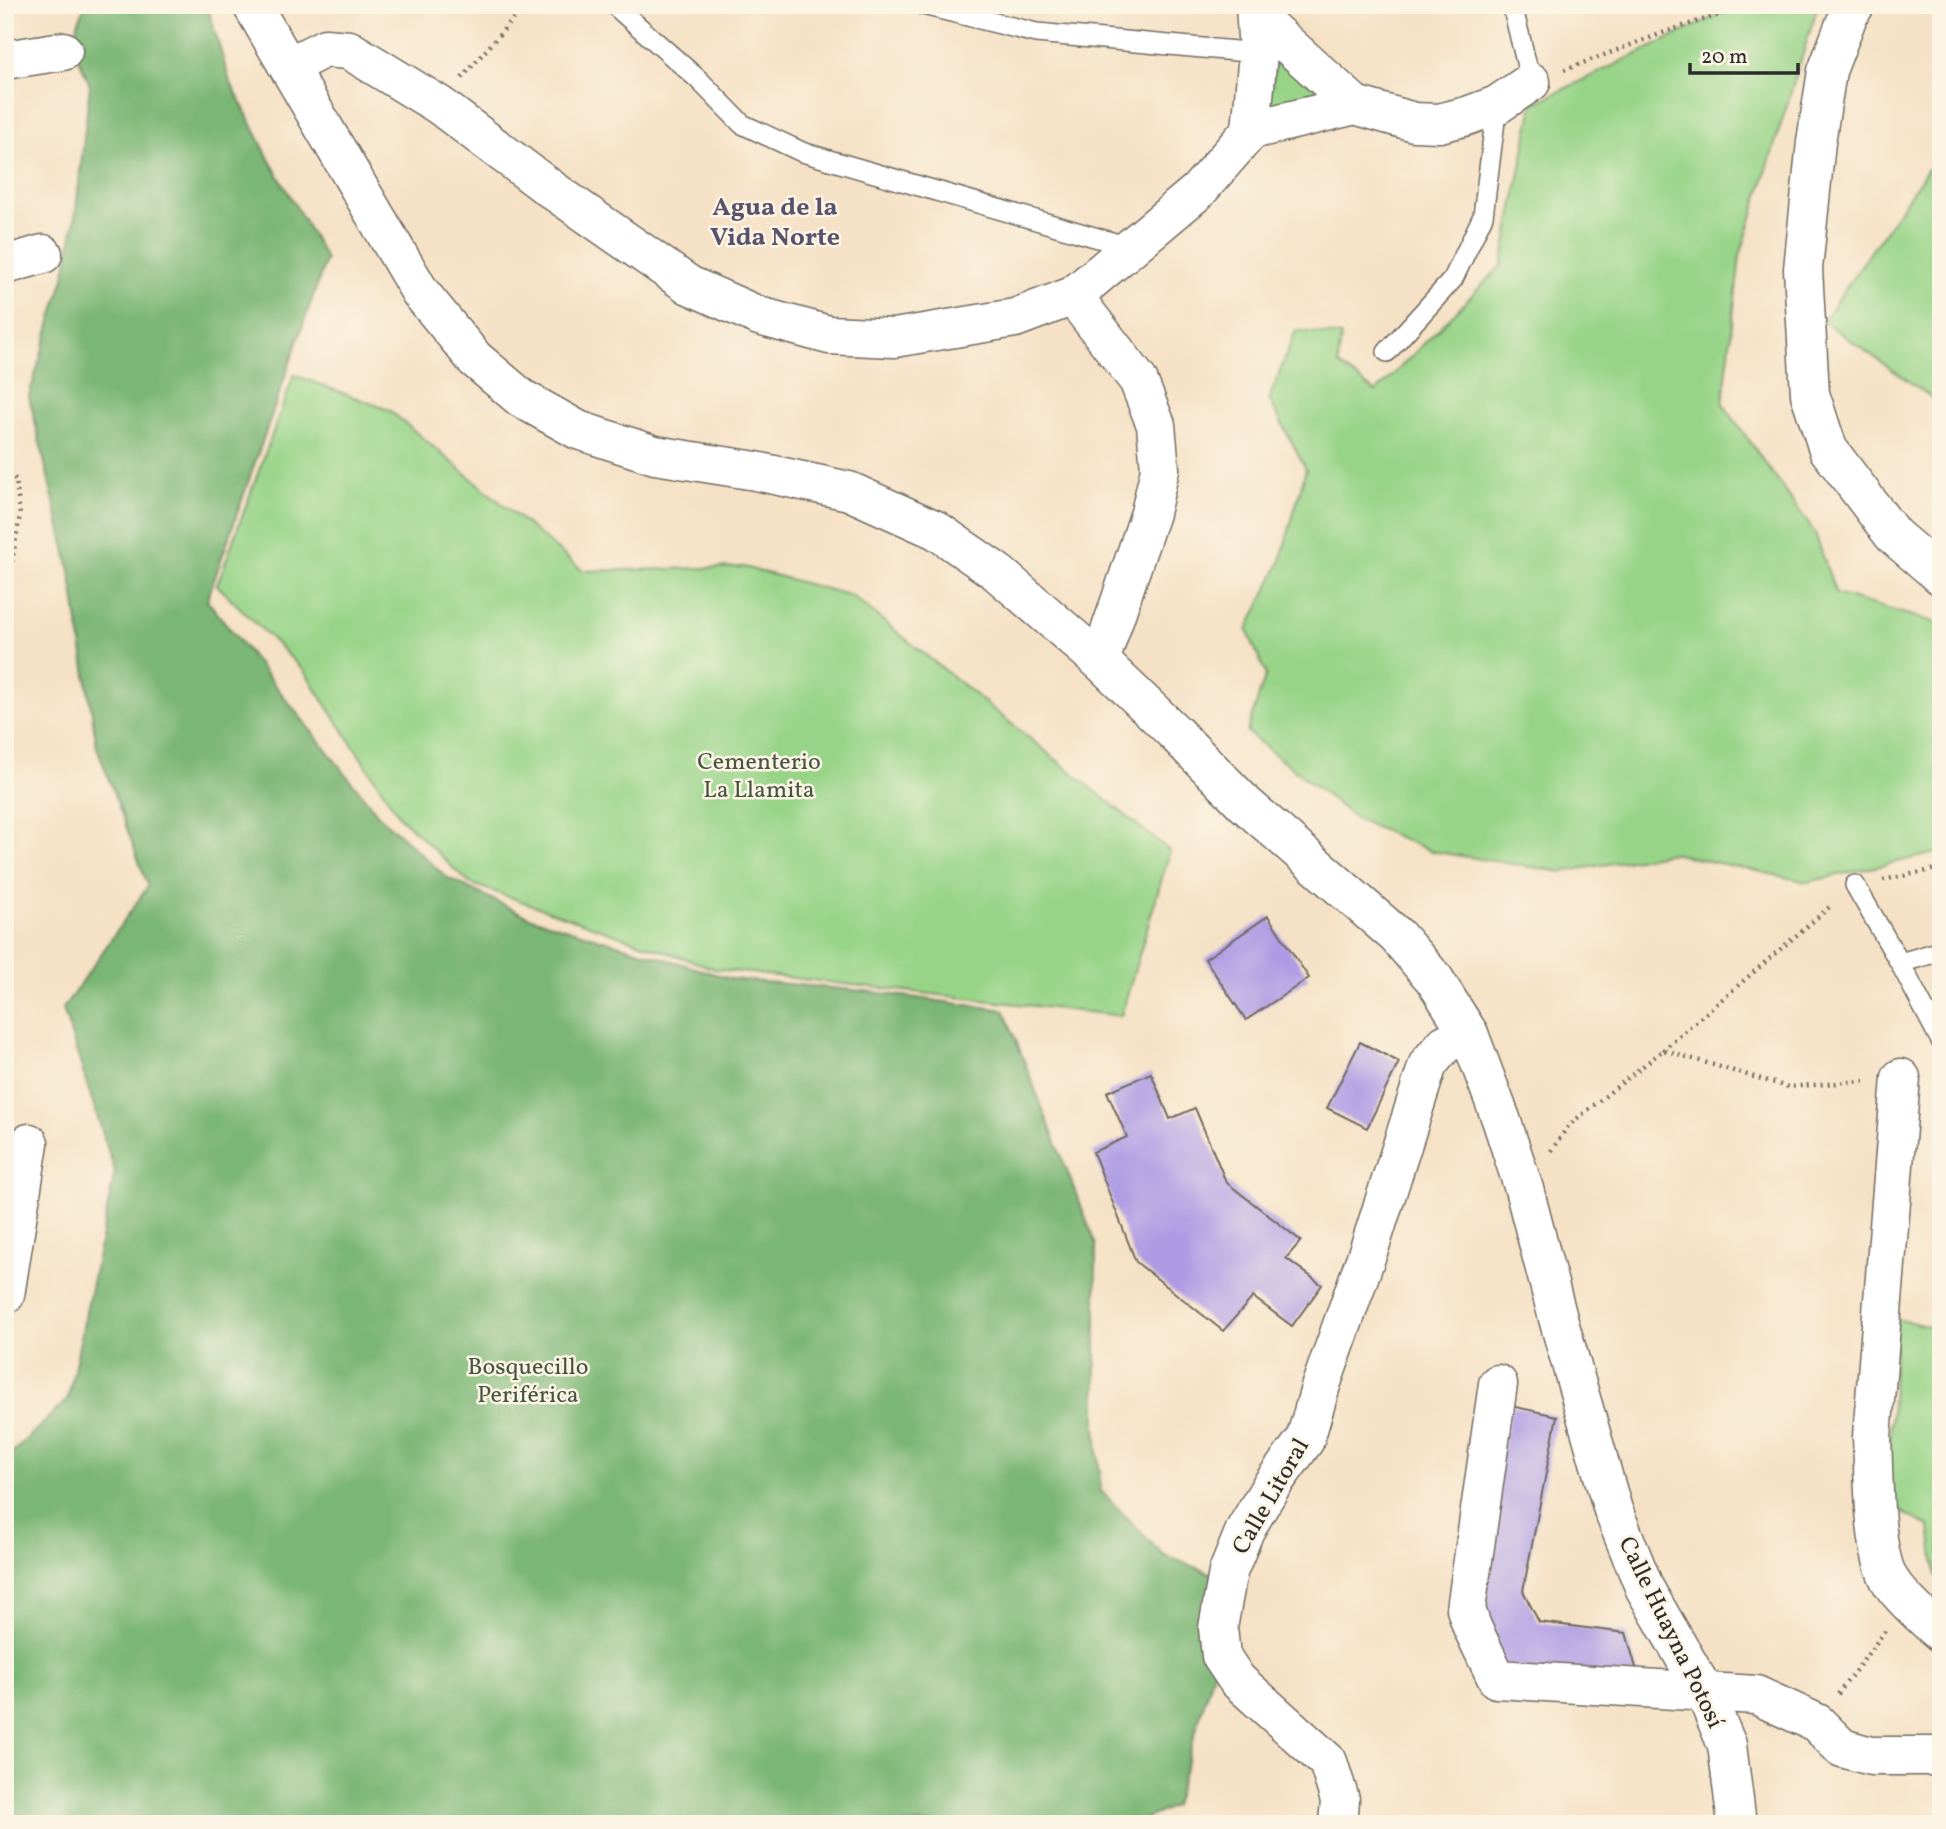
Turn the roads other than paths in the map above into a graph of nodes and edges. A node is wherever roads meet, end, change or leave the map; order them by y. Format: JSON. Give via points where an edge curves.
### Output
{"nodes":[{"id":1,"x":252,"y":5,"type":"edge"},
{"id":2,"x":614,"y":5,"type":"edge"},
{"id":3,"x":923,"y":5,"type":"edge"},
{"id":4,"x":1512,"y":5,"type":"edge"},
{"id":5,"x":1855,"y":5,"type":"edge"},
{"id":6,"x":1256,"y":25,"type":"edge"},
{"id":7,"x":63,"y":51,"type":"dead end"},
{"id":8,"x":5,"y":60,"type":"edge"},
{"id":9,"x":289,"y":66,"type":"junction"},
{"id":10,"x":1531,"y":82,"type":"joint"},
{"id":11,"x":1354,"y":105,"type":"junction"},
{"id":12,"x":1497,"y":105,"type":"junction"},
{"id":13,"x":1251,"y":130,"type":"junction"},
{"id":14,"x":1129,"y":247,"type":"junction"},
{"id":15,"x":43,"y":254,"type":"dead end"},
{"id":16,"x":5,"y":265,"type":"edge"},
{"id":17,"x":1073,"y":296,"type":"junction"},
{"id":18,"x":1387,"y":352,"type":"dead end"},
{"id":19,"x":1941,"y":576,"type":"edge"},
{"id":20,"x":1100,"y":661,"type":"junction"},
{"id":21,"x":1855,"y":885,"type":"road end"},
{"id":22,"x":1941,"y":951,"type":"edge"},
{"id":23,"x":1900,"y":963,"type":"junction"},
{"id":24,"x":1469,"y":1034,"type":"junction"},
{"id":25,"x":1941,"y":1041,"type":"edge"},
{"id":26,"x":1901,"y":1078,"type":"road end"},
{"id":27,"x":29,"y":1143,"type":"dead end"},
{"id":28,"x":5,"y":1295,"type":"edge"},
{"id":29,"x":1498,"y":1384,"type":"dead end"},
{"id":30,"x":1941,"y":1633,"type":"edge"},
{"id":31,"x":1705,"y":1693,"type":"junction"},
{"id":32,"x":1941,"y":1756,"type":"edge"},
{"id":33,"x":1338,"y":1824,"type":"edge"},
{"id":34,"x":1737,"y":1824,"type":"edge"}],
"edges":[{"from":1,"to":9,"type":"main road","name":"Calle Huayna Potosí"},
{"from":2,"to":14,"type":"lane","via":[[742,124],[802,152]]},
{"from":3,"to":6,"type":"lane","via":[[1036,33]]},
{"from":4,"to":10,"type":"lane"},
{"from":5,"to":19,"type":"main road","via":[[1827,71],[1816,142],[1803,269],[1811,394],[1828,449],[1893,536]]},
{"from":6,"to":11,"type":"main road"},
{"from":6,"to":13,"type":"main road"},
{"from":7,"to":8,"type":"main road"},
{"from":9,"to":17,"type":"main road","via":[[325,48],[349,50],[439,105],[689,285],[759,316],[830,335],[894,338],[1015,318]]},
{"from":9,"to":20,"type":"main road","name":"Calle Huayna Potosí","via":[[420,292],[475,359],[521,398],[578,430],[655,455],[849,491],[936,530],[998,573]]},
{"from":10,"to":12,"type":"main road"},
{"from":11,"to":12,"type":"main road","via":[[1414,122],[1439,123]]},
{"from":11,"to":13,"type":"main road"},
{"from":12,"to":18,"type":"lane","via":[[1483,216],[1453,279]]},
{"from":13,"to":14,"type":"main road","via":[[1198,191]]},
{"from":14,"to":17,"type":"main road"},
{"from":15,"to":16,"type":"main road"},
{"from":17,"to":20,"type":"main road","via":[[1138,380],[1156,425],[1160,468],[1150,513]]},
{"from":20,"to":24,"type":"main road","name":"Calle Huayna Potosí","via":[[1245,804],[1396,936],[1435,980]]},
{"from":21,"to":23,"type":"lane"},
{"from":22,"to":23,"type":"lane"},
{"from":23,"to":25,"type":"lane"},
{"from":24,"to":31,"type":"main road","name":"Calle Huayna Potosí","via":[[1524,1189],[1618,1521],[1645,1589]]},
{"from":24,"to":33,"type":"main road","name":"Calle Litoral","via":[[1445,1044],[1428,1064],[1305,1440],[1245,1530],[1228,1572],[1218,1628],[1221,1656],[1237,1680],[1328,1762],[1340,1800]]},
{"from":26,"to":30,"type":"main road","via":[[1872,1437],[1880,1552],[1890,1582]]},
{"from":27,"to":28,"type":"main road"},
{"from":29,"to":31,"type":"main road","via":[[1466,1609],[1497,1679]]},
{"from":31,"to":32,"type":"main road","via":[[1756,1695],[1817,1723],[1842,1748],[1871,1756]]},
{"from":31,"to":34,"type":"main road","name":"Calle Huayna Potosí","via":[[1727,1745]]}]}
